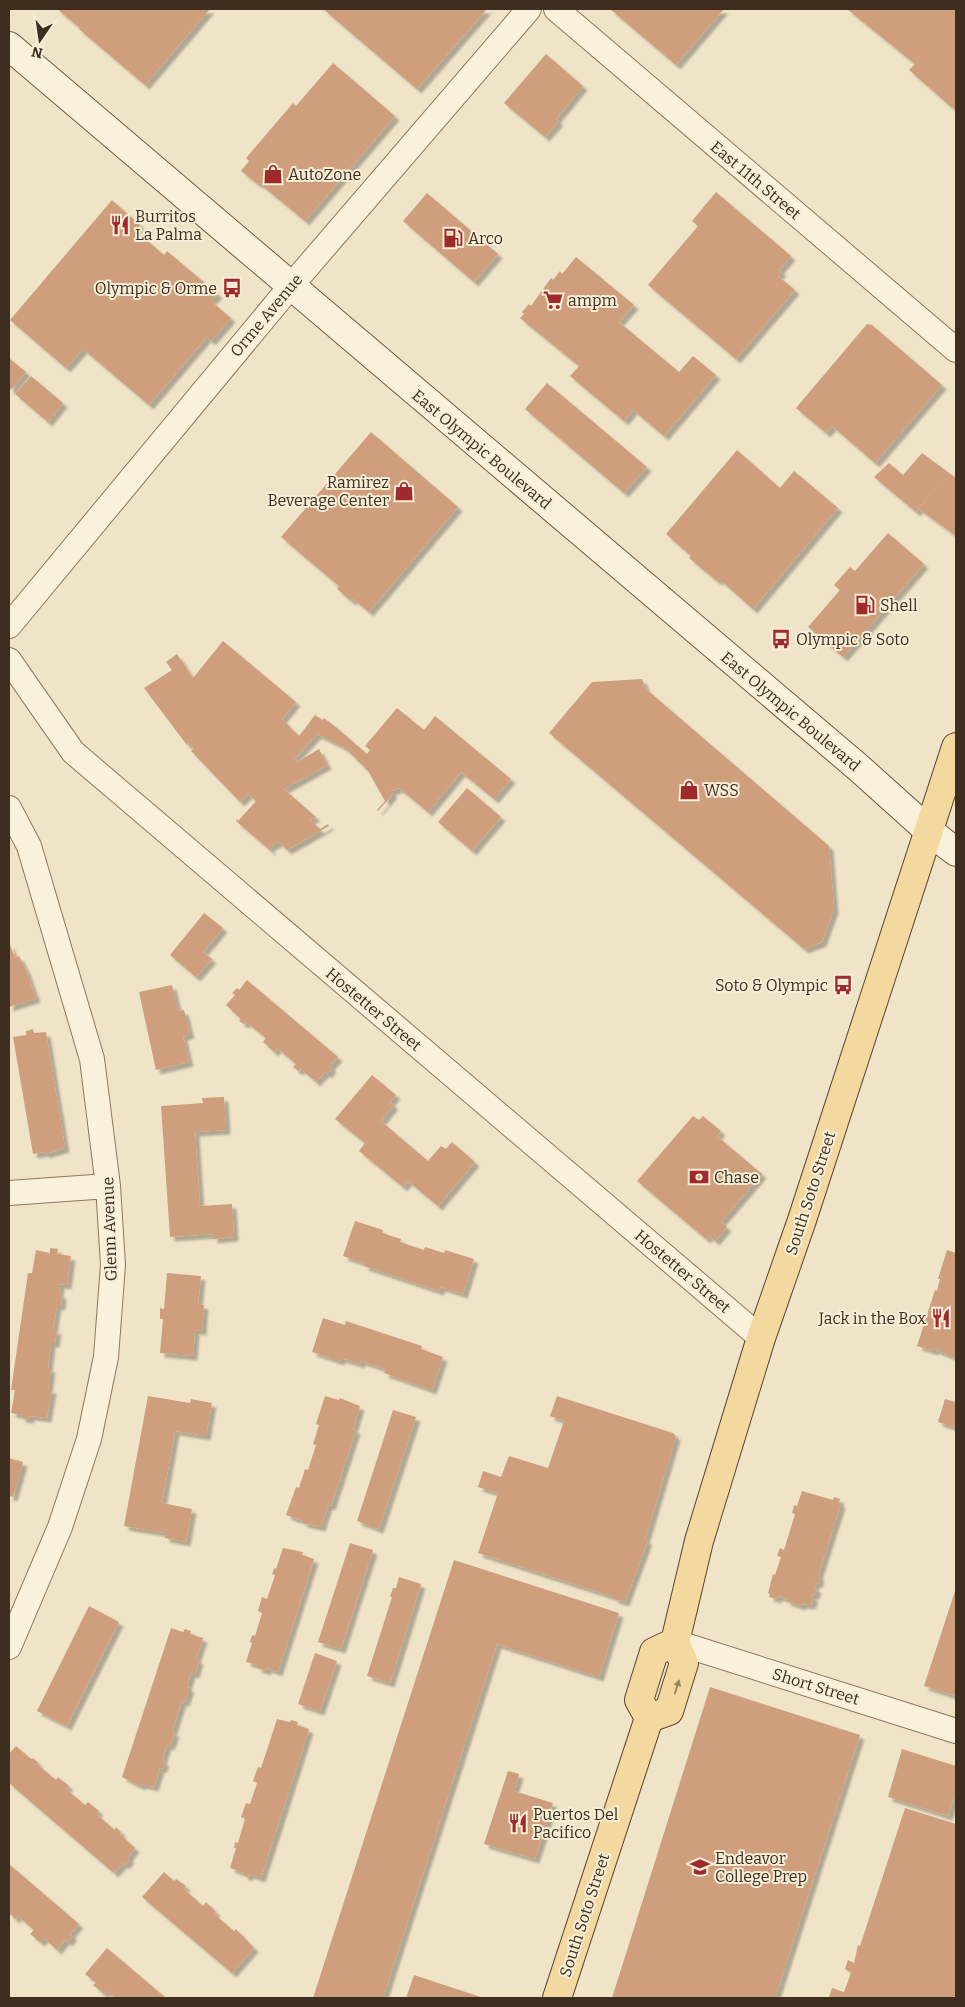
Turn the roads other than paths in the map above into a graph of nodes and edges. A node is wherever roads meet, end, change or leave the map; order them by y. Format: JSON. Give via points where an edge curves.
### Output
{"nodes":[{"id":1,"x":529,"y":9,"type":"edge"},
{"id":2,"x":556,"y":9,"type":"edge"},
{"id":3,"x":9,"y":46,"type":"edge"},
{"id":4,"x":290,"y":286,"type":"junction"},
{"id":5,"x":956,"y":350,"type":"edge"},
{"id":6,"x":9,"y":626,"type":"edge"},
{"id":7,"x":9,"y":660,"type":"edge"},
{"id":8,"x":956,"y":747,"type":"edge"},
{"id":9,"x":9,"y":808,"type":"edge"},
{"id":10,"x":929,"y":831,"type":"junction"},
{"id":11,"x":956,"y":852,"type":"edge"},
{"id":12,"x":108,"y":1186,"type":"junction"},
{"id":13,"x":9,"y":1193,"type":"edge"},
{"id":14,"x":761,"y":1338,"type":"junction"},
{"id":15,"x":675,"y":1642,"type":"junction"},
{"id":16,"x":9,"y":1648,"type":"edge"},
{"id":17,"x":956,"y":1731,"type":"edge"},
{"id":18,"x":557,"y":1998,"type":"edge"}],
"edges":[{"from":1,"to":4,"type":"street","name":"Orme Avenue"},
{"from":2,"to":5,"type":"street","name":"East 11th Street"},
{"from":3,"to":4,"type":"main road","name":"East Olympic Boulevard"},
{"from":4,"to":6,"type":"street","name":"Orme Avenue"},
{"from":4,"to":10,"type":"main road","name":"East Olympic Boulevard"},
{"from":7,"to":14,"type":"street","name":"Hostetter Street","via":[[73,752]]},
{"from":8,"to":10,"type":"main road","name":"South Soto Street"},
{"from":9,"to":12,"type":"street","name":"Glenn Avenue","via":[[29,846],[92,1059]]},
{"from":10,"to":11,"type":"main road","name":"East Olympic Boulevard"},
{"from":10,"to":14,"type":"main road","name":"South Soto Street"},
{"from":12,"to":13,"type":"street"},
{"from":12,"to":16,"type":"street","name":"Glenn Avenue","via":[[113,1265],[106,1357],[89,1440],[60,1527]]},
{"from":14,"to":15,"type":"main road","name":"South Soto Street","via":[[699,1541]]},
{"from":15,"to":17,"type":"street","name":"Short Street"},
{"from":15,"to":18,"type":"main road","name":"South Soto Street","via":[[654,1652],[652,1658],[639,1700],[649,1718]]}]}
